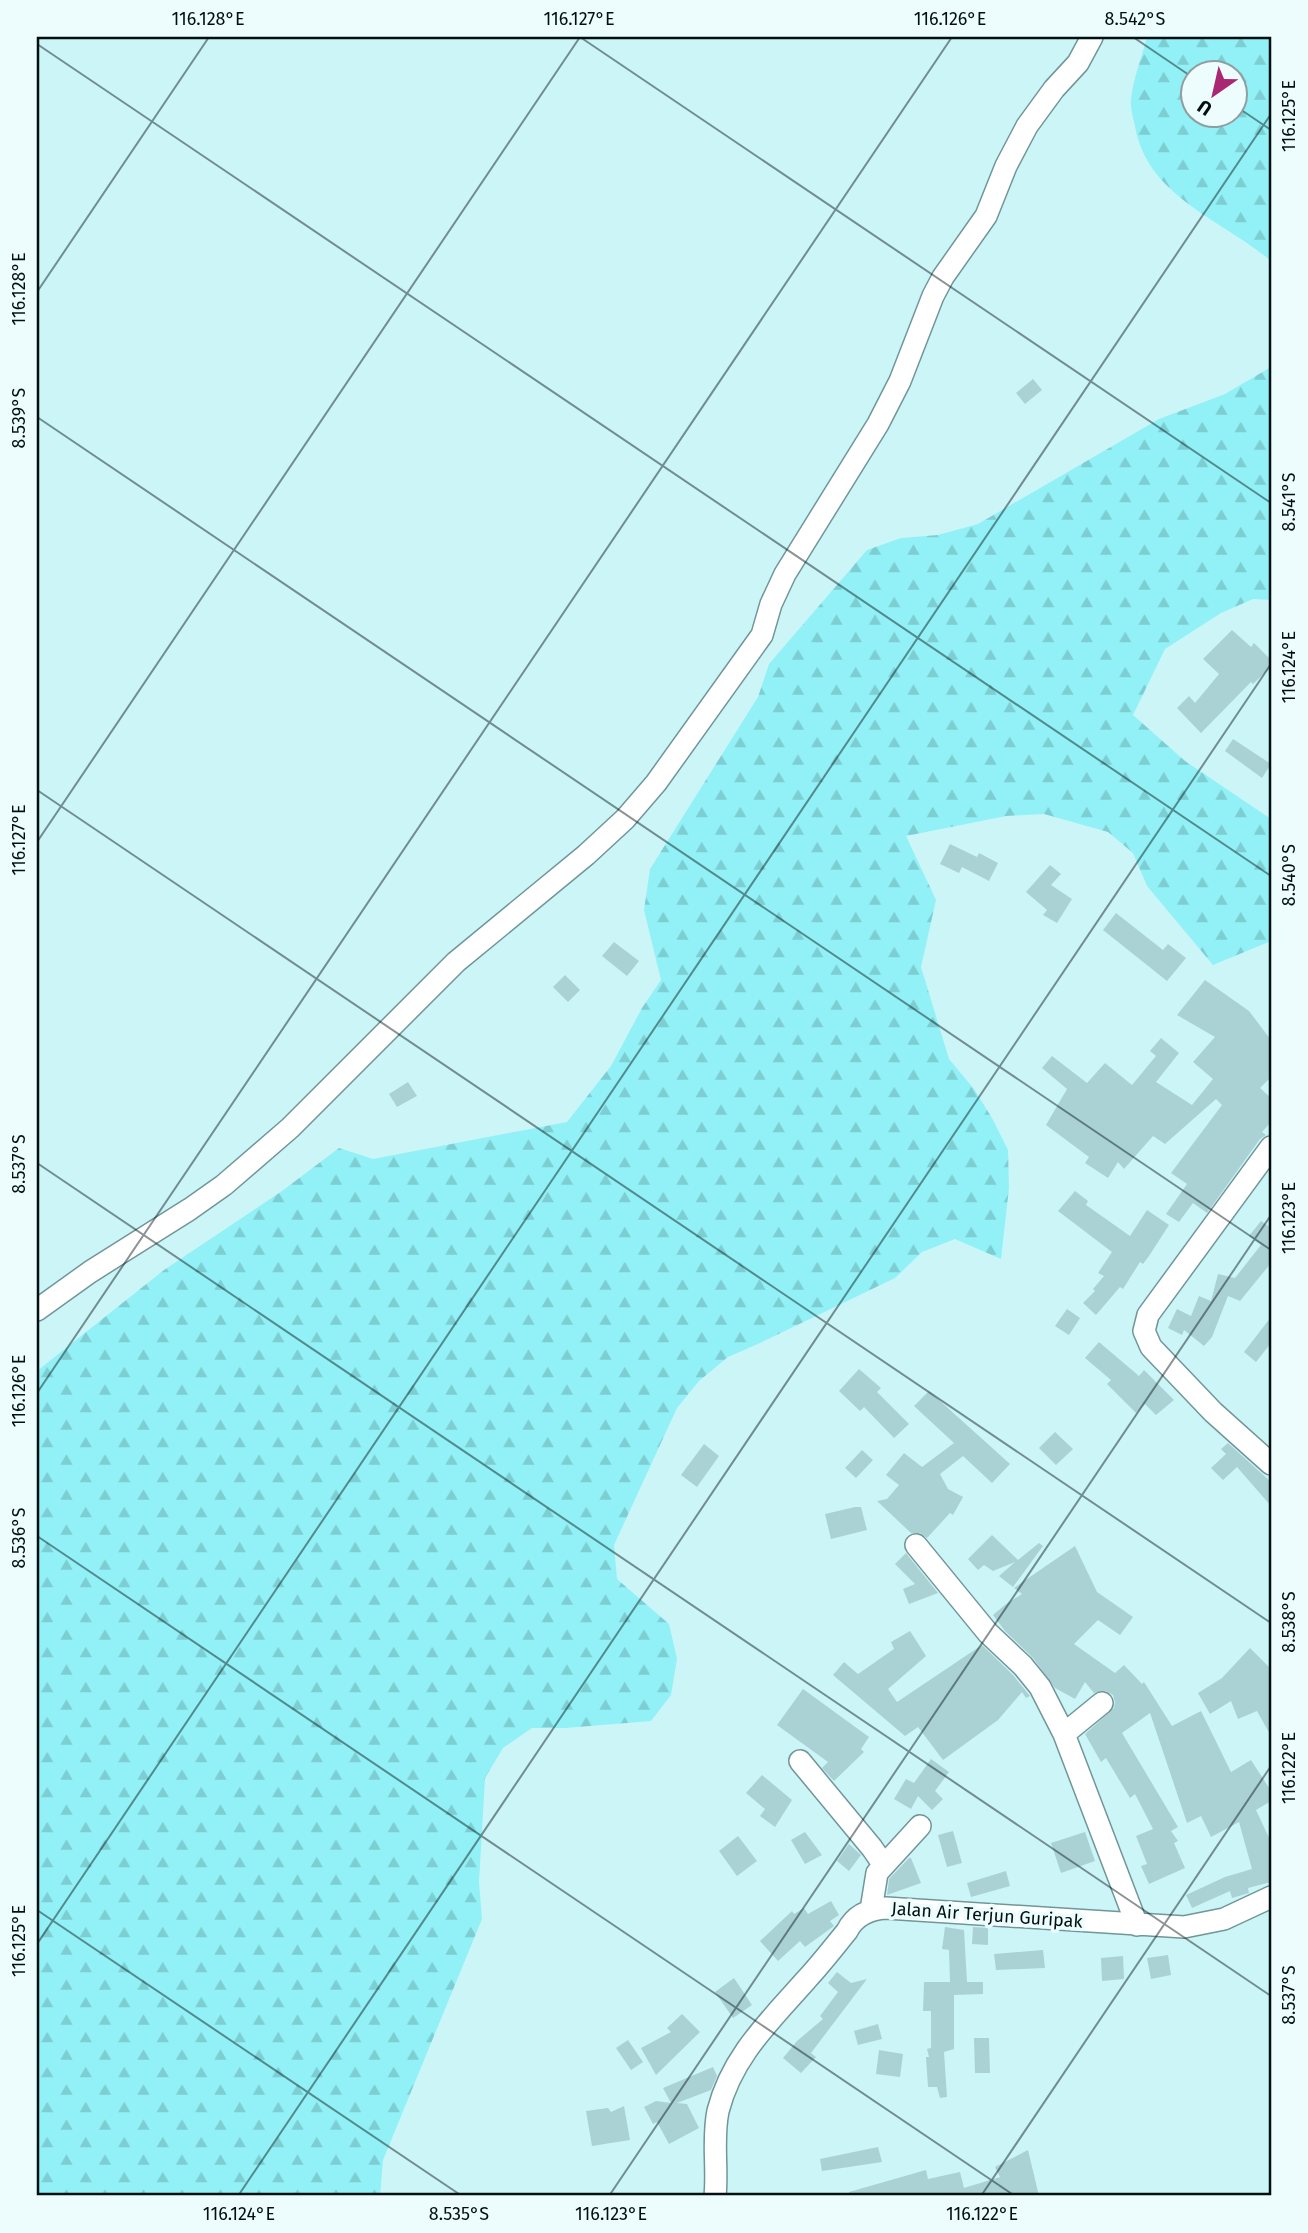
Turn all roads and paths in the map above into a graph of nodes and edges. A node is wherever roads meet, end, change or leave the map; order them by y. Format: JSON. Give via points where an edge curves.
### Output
{"nodes":[{"id":1,"x":1092,"y":37,"type":"edge"},
{"id":2,"x":1271,"y":1147,"type":"edge"},
{"id":3,"x":37,"y":1310,"type":"edge"},
{"id":4,"x":1271,"y":1464,"type":"edge"},
{"id":5,"x":916,"y":1545,"type":"dead end"},
{"id":6,"x":1102,"y":1703,"type":"dead end"},
{"id":7,"x":1064,"y":1734,"type":"junction"},
{"id":8,"x":800,"y":1761,"type":"dead end"},
{"id":9,"x":920,"y":1826,"type":"dead end"},
{"id":10,"x":883,"y":1864,"type":"junction"},
{"id":11,"x":1271,"y":1897,"type":"edge"},
{"id":12,"x":871,"y":1910,"type":"junction"},
{"id":13,"x":1137,"y":1925,"type":"junction"},
{"id":14,"x":715,"y":2196,"type":"edge"}],
"edges":[{"from":1,"to":3,"type":"street","via":[[1078,63],[1027,126],[986,216],[938,286],[890,403],[781,581],[762,635],[656,783],[625,820],[456,962],[290,1128],[224,1185]]},
{"from":2,"to":4,"type":"street","via":[[1149,1315],[1144,1331],[1151,1347],[1213,1412]]},
{"from":5,"to":7,"type":"street","via":[[988,1633],[1032,1676]]},
{"from":6,"to":7,"type":"street"},
{"from":7,"to":13,"type":"street"},
{"from":8,"to":10,"type":"street"},
{"from":9,"to":10,"type":"street"},
{"from":10,"to":12,"type":"street","via":[[877,1873]]},
{"from":11,"to":13,"type":"street","name":"Jalan Air Terjun Guripak","via":[[1211,1924]]},
{"from":12,"to":13,"type":"street","name":"Jalan Air Terjun Guripak","via":[[899,1908]]},
{"from":12,"to":14,"type":"street","name":"Jalan Air Terjun Guripak","via":[[852,1922],[737,2062],[718,2113]]}]}
